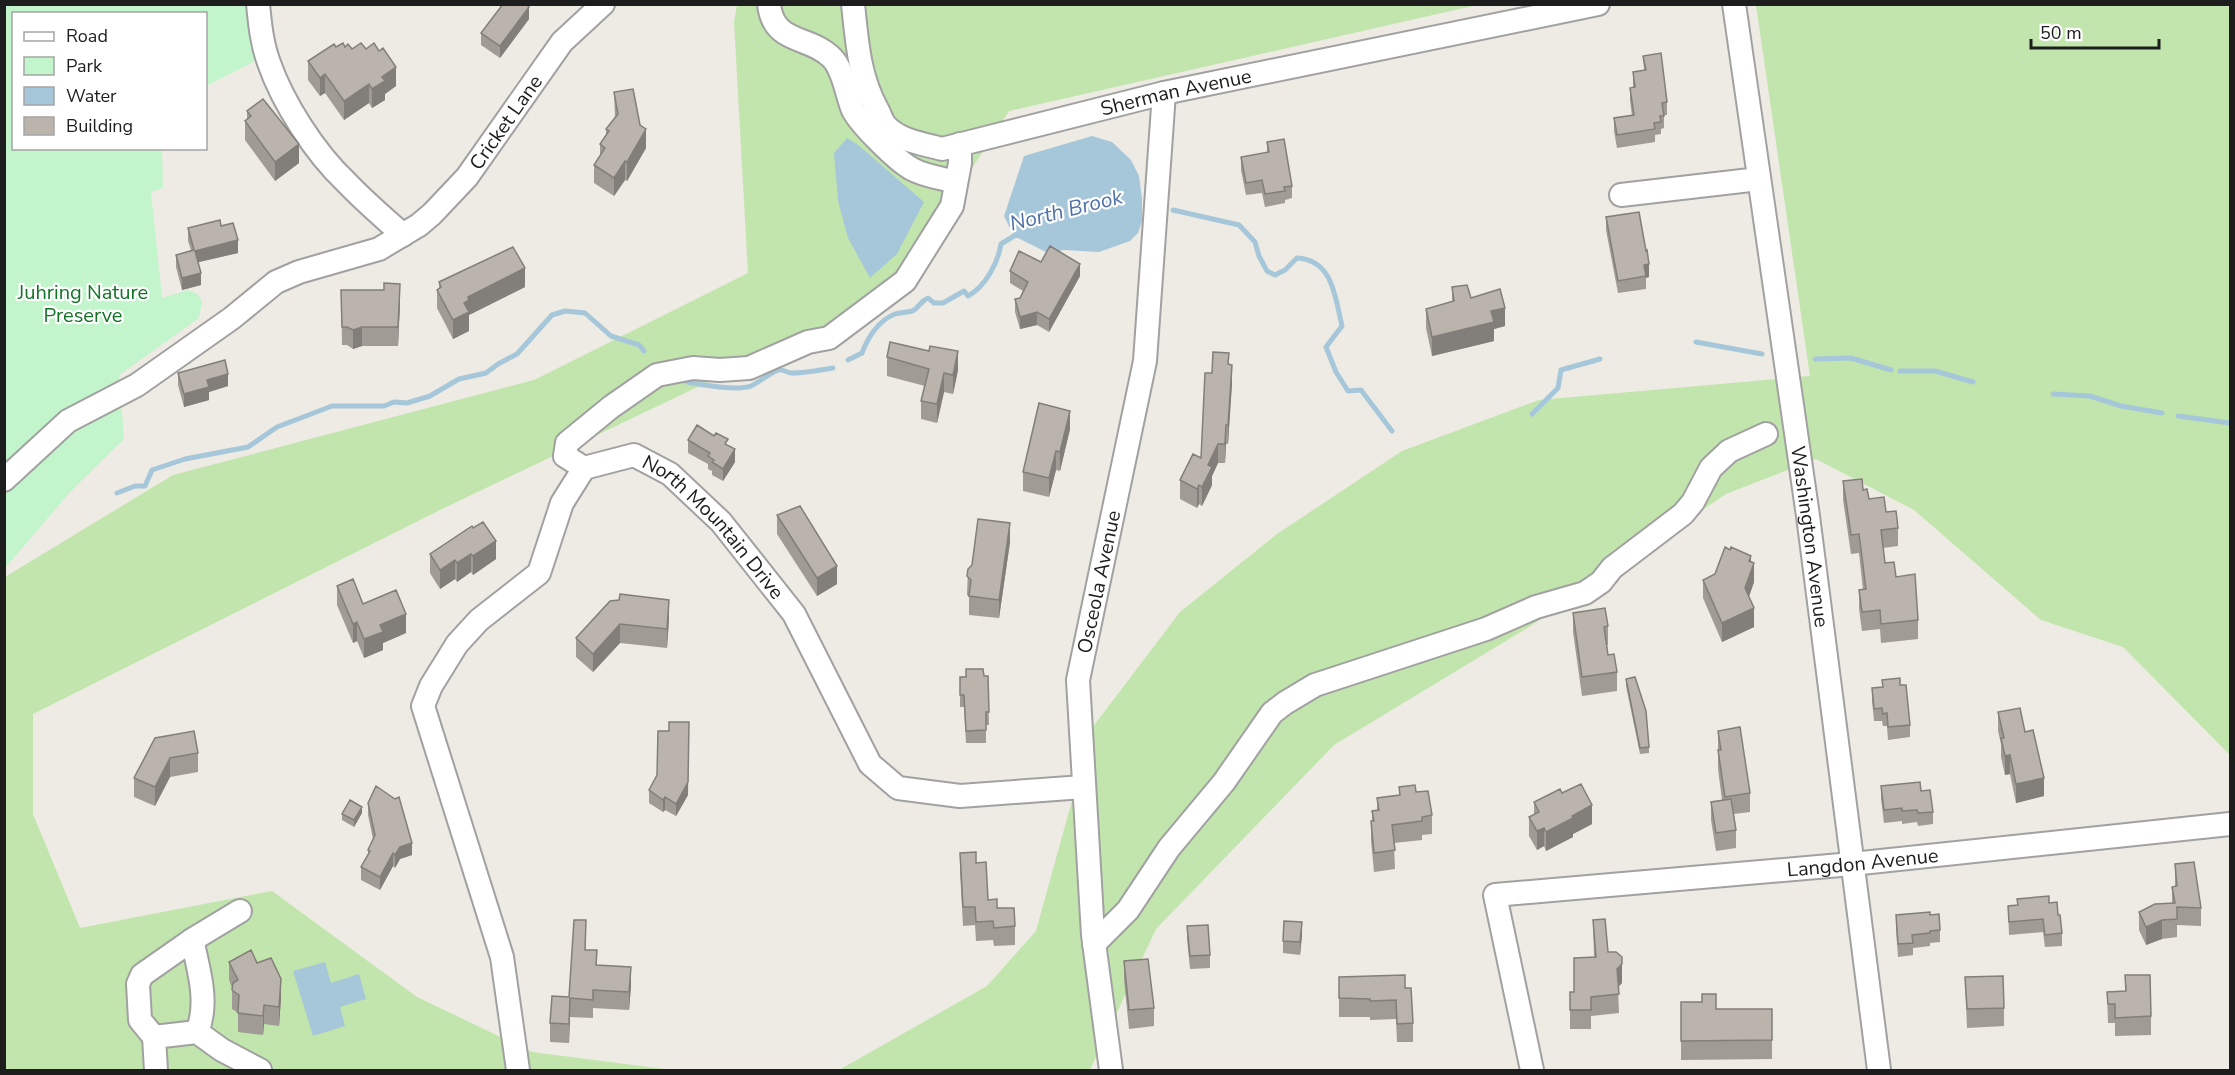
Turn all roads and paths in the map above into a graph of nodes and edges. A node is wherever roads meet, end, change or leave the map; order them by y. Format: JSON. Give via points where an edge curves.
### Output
{"nodes":[{"id":1,"x":258,"y":4,"type":"edge"},
{"id":2,"x":603,"y":4,"type":"edge"},
{"id":3,"x":769,"y":4,"type":"edge"},
{"id":4,"x":853,"y":4,"type":"edge"},
{"id":5,"x":1598,"y":4,"type":"edge"},
{"id":6,"x":1734,"y":4,"type":"edge"},
{"id":7,"x":1164,"y":93,"type":"junction"},
{"id":8,"x":960,"y":144,"type":"junction"},
{"id":9,"x":1759,"y":179,"type":"junction"},
{"id":10,"x":956,"y":182,"type":"junction"},
{"id":11,"x":1621,"y":195,"type":"dead end"},
{"id":12,"x":403,"y":235,"type":"junction"},
{"id":13,"x":1766,"y":434,"type":"dead end"},
{"id":14,"x":584,"y":468,"type":"junction"},
{"id":15,"x":4,"y":480,"type":"edge"},
{"id":16,"x":1083,"y":787,"type":"junction"},
{"id":17,"x":2230,"y":824,"type":"edge"},
{"id":18,"x":1852,"y":864,"type":"junction"},
{"id":19,"x":240,"y":911,"type":"dead end"},
{"id":20,"x":192,"y":940,"type":"junction"},
{"id":21,"x":1094,"y":944,"type":"junction"},
{"id":22,"x":197,"y":1032,"type":"junction"},
{"id":23,"x":154,"y":1037,"type":"junction"},
{"id":24,"x":156,"y":1071,"type":"edge"},
{"id":25,"x":260,"y":1071,"type":"edge"},
{"id":26,"x":518,"y":1071,"type":"edge"},
{"id":27,"x":1111,"y":1071,"type":"edge"},
{"id":28,"x":1532,"y":1071,"type":"edge"},
{"id":29,"x":1879,"y":1071,"type":"edge"}],
"edges":[{"from":1,"to":12,"type":"street","via":[[260,30],[270,65],[297,119],[328,163]]},
{"from":2,"to":12,"type":"street","name":"Cricket Lane","via":[[562,42],[467,177],[432,214]]},
{"from":3,"to":10,"type":"street","via":[[773,22],[781,32],[834,59],[854,112],[886,148],[912,169]]},
{"from":4,"to":8,"type":"street","name":"Sherman Avenue","via":[[863,77],[886,126],[906,139],[942,148]]},
{"from":5,"to":7,"type":"street","name":"Sherman Avenue"},
{"from":6,"to":9,"type":"street","name":"Washington Avenue"},
{"from":7,"to":8,"type":"street","name":"Sherman Avenue"},
{"from":7,"to":16,"type":"street","name":"Osceola Avenue","via":[[1145,361],[1078,680]]},
{"from":8,"to":10,"type":"street"},
{"from":9,"to":11,"type":"street"},
{"from":9,"to":18,"type":"street","name":"Washington Avenue","via":[[1808,516]]},
{"from":10,"to":14,"type":"street","via":[[952,206],[905,281],[829,338],[808,342],[749,368],[693,368],[657,375],[567,443],[565,456]]},
{"from":12,"to":15,"type":"street","name":"Cricket Lane","via":[[378,249],[276,282],[137,385],[68,421]]},
{"from":13,"to":21,"type":"street","via":[[1729,452],[1711,468],[1683,514],[1585,593],[1316,685],[1285,703],[1272,713],[1224,782],[1169,848],[1128,910]]},
{"from":14,"to":16,"type":"street","name":"North Mountain Drive","via":[[634,455],[670,474],[721,522],[794,614],[870,764],[898,788],[960,796]]},
{"from":14,"to":26,"type":"street","via":[[562,503],[539,573],[479,620],[457,644],[430,686],[423,706],[502,957]]},
{"from":16,"to":21,"type":"street","name":"Osceola Avenue"},
{"from":17,"to":18,"type":"street","name":"Langdon Avenue"},
{"from":18,"to":28,"type":"street","name":"Langdon Avenue","via":[[1495,895]]},
{"from":18,"to":29,"type":"street","name":"Washington Avenue"},
{"from":19,"to":20,"type":"street"},
{"from":20,"to":22,"type":"street","via":[[200,970],[203,1017]]},
{"from":20,"to":23,"type":"street","via":[[142,975],[138,984],[140,1020]]},
{"from":21,"to":27,"type":"street","name":"Osceola Avenue"},
{"from":22,"to":23,"type":"street"},
{"from":22,"to":25,"type":"street"},
{"from":23,"to":24,"type":"street"}]}
